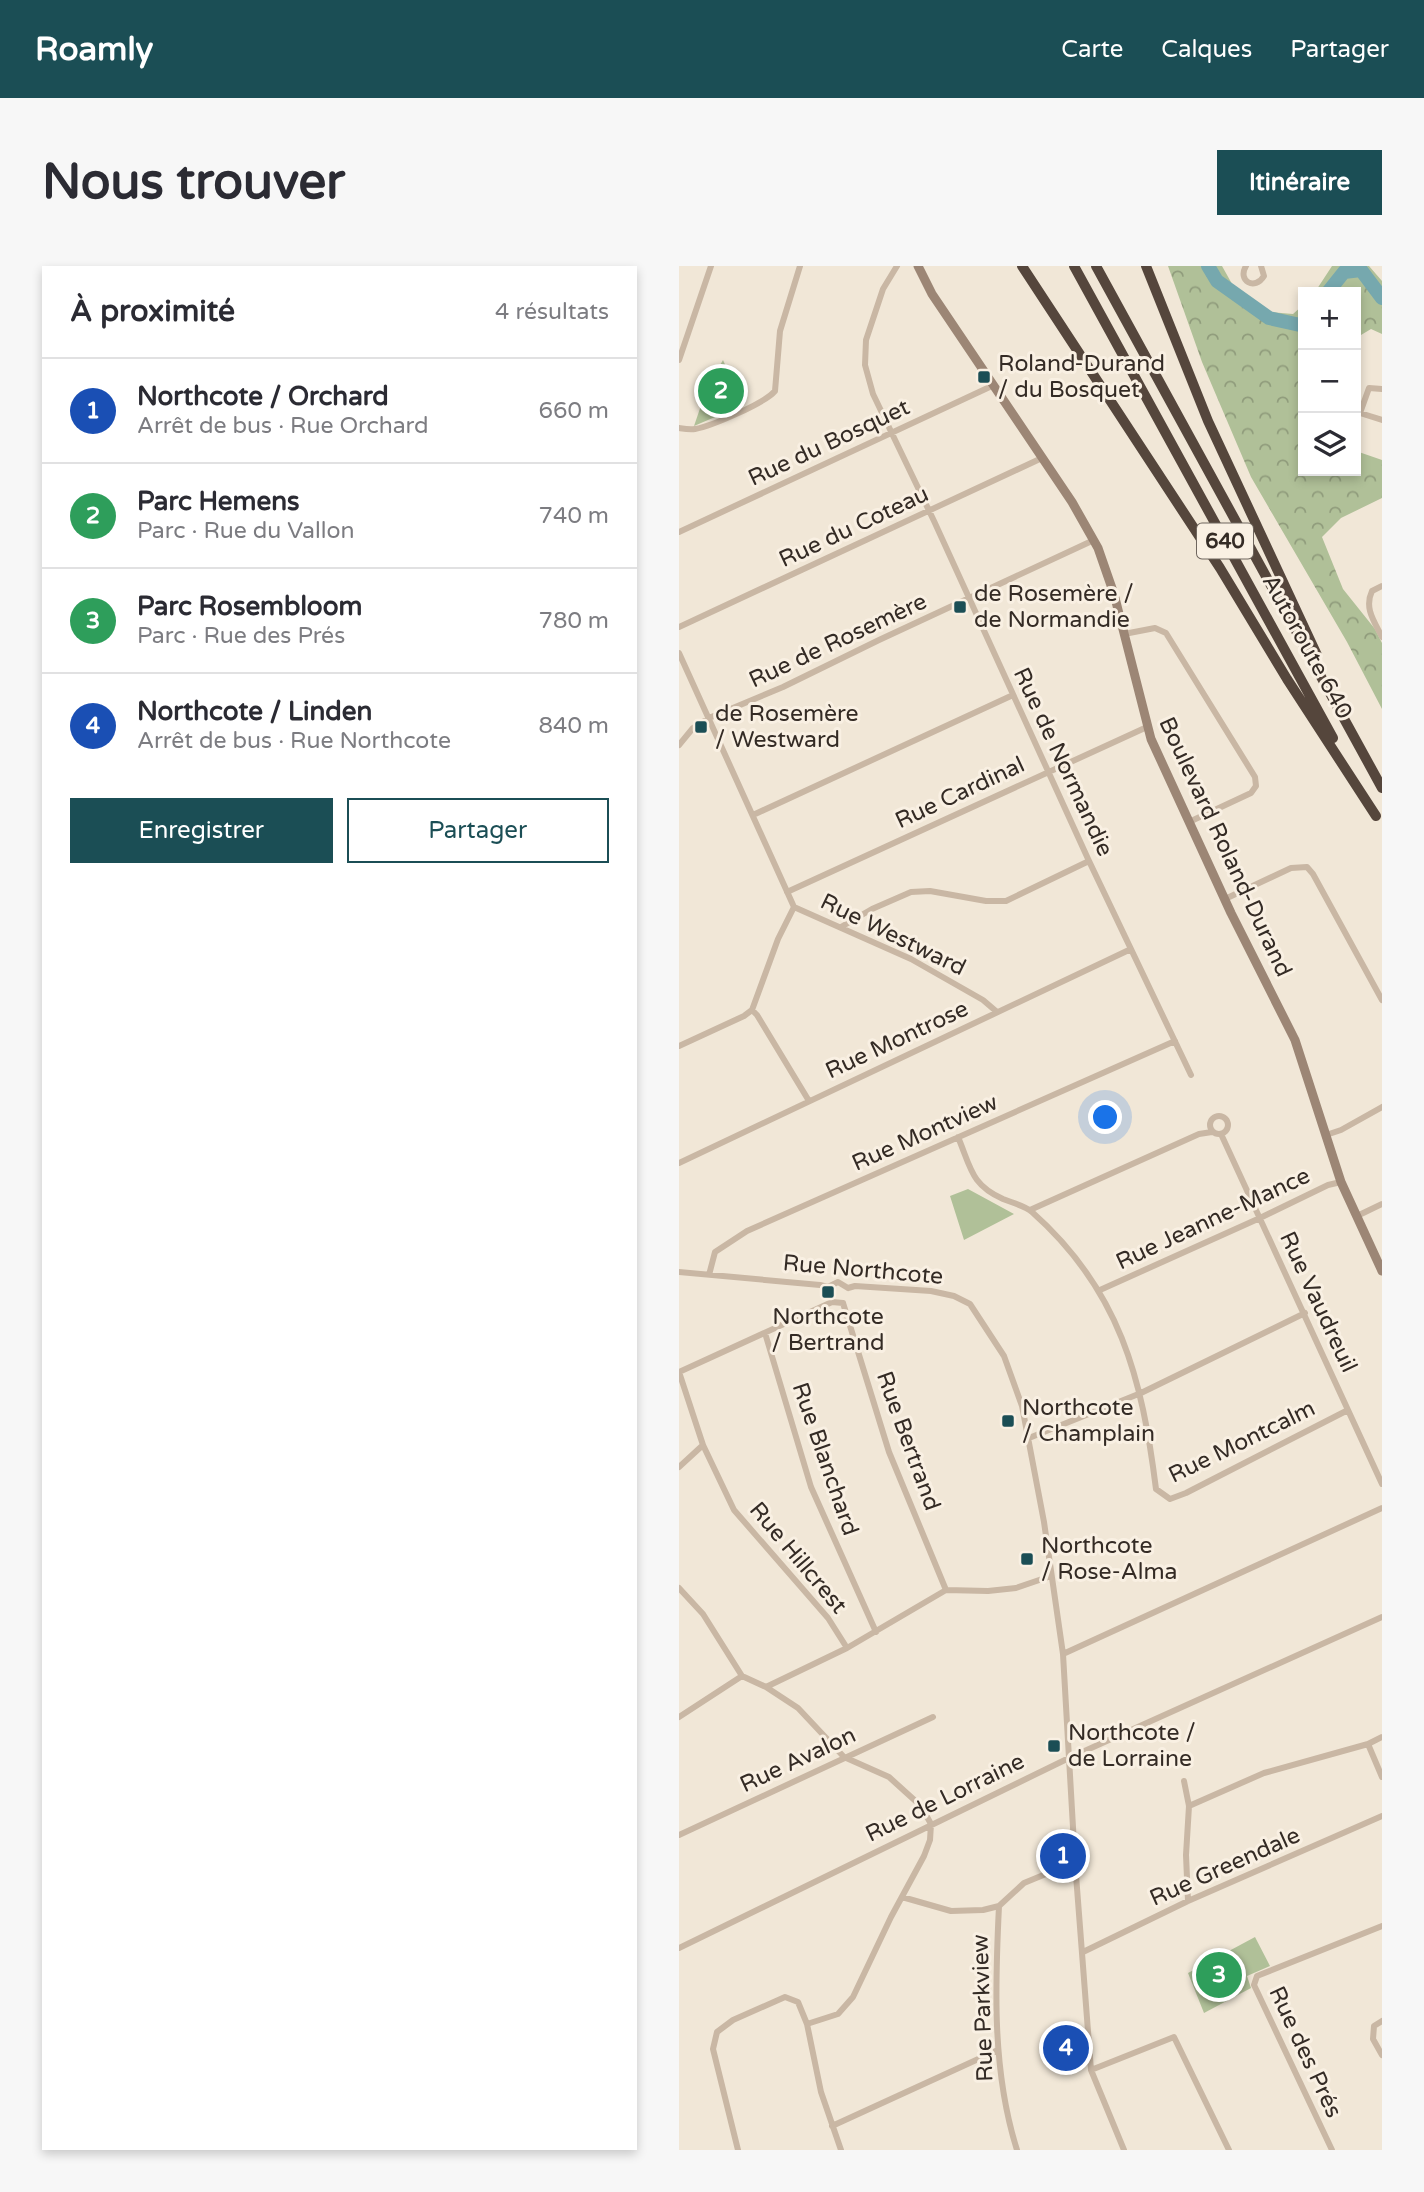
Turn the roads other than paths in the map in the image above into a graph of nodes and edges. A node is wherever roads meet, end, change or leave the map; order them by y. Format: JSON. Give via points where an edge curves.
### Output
{"nodes":[{"id":1,"x":711,"y":266,"type":"edge"},
{"id":2,"x":800,"y":266,"type":"edge"},
{"id":3,"x":918,"y":266,"type":"edge"},
{"id":4,"x":1022,"y":266,"type":"edge"},
{"id":5,"x":1074,"y":266,"type":"edge"},
{"id":6,"x":1096,"y":266,"type":"edge"},
{"id":7,"x":1146,"y":266,"type":"edge"},
{"id":8,"x":1261,"y":266,"type":"edge"},
{"id":9,"x":897,"y":267,"type":"edge"},
{"id":10,"x":1244,"y":267,"type":"edge"},
{"id":11,"x":679,"y":360,"type":"edge"},
{"id":12,"x":994,"y":385,"type":"junction"},
{"id":13,"x":1382,"y":389,"type":"edge"},
{"id":14,"x":1382,"y":420,"type":"edge"},
{"id":15,"x":679,"y":428,"type":"edge"},
{"id":16,"x":892,"y":434,"type":"junction"},
{"id":17,"x":1042,"y":458,"type":"junction"},
{"id":18,"x":929,"y":512,"type":"junction"},
{"id":19,"x":679,"y":532,"type":"edge"},
{"id":20,"x":1094,"y":540,"type":"junction"},
{"id":21,"x":1382,"y":586,"type":"edge"},
{"id":22,"x":969,"y":598,"type":"junction"},
{"id":23,"x":679,"y":627,"type":"edge"},
{"id":24,"x":1124,"y":634,"type":"junction"},
{"id":25,"x":1382,"y":637,"type":"edge"},
{"id":26,"x":679,"y":653,"type":"edge"},
{"id":27,"x":1013,"y":695,"type":"junction"},
{"id":28,"x":709,"y":718,"type":"junction"},
{"id":29,"x":1147,"y":727,"type":"junction"},
{"id":30,"x":1351,"y":731,"type":"junction"},
{"id":31,"x":679,"y":745,"type":"edge"},
{"id":32,"x":1048,"y":772,"type":"junction"},
{"id":33,"x":1382,"y":788,"type":"edge"},
{"id":34,"x":753,"y":815,"type":"junction"},
{"id":35,"x":1376,"y":816,"type":"junction"},
{"id":36,"x":1189,"y":822,"type":"junction"},
{"id":37,"x":1382,"y":827,"type":"edge"},
{"id":38,"x":1089,"y":862,"type":"junction"},
{"id":39,"x":787,"y":892,"type":"junction"},
{"id":40,"x":1225,"y":899,"type":"junction"},
{"id":41,"x":794,"y":907,"type":"junction"},
{"id":42,"x":841,"y":927,"type":"junction"},
{"id":43,"x":1131,"y":949,"type":"junction"},
{"id":44,"x":1382,"y":1000,"type":"edge"},
{"id":45,"x":752,"y":1010,"type":"junction"},
{"id":46,"x":997,"y":1012,"type":"junction"},
{"id":47,"x":1175,"y":1041,"type":"junction"},
{"id":48,"x":679,"y":1046,"type":"edge"},
{"id":49,"x":1191,"y":1074,"type":"dead end"},
{"id":50,"x":809,"y":1101,"type":"junction"},
{"id":51,"x":1382,"y":1107,"type":"edge"},
{"id":52,"x":1212,"y":1132,"type":"junction"},
{"id":53,"x":1221,"y":1134,"type":"junction"},
{"id":54,"x":1326,"y":1135,"type":"junction"},
{"id":55,"x":958,"y":1137,"type":"junction"},
{"id":56,"x":679,"y":1163,"type":"edge"},
{"id":57,"x":1341,"y":1182,"type":"junction"},
{"id":58,"x":1382,"y":1204,"type":"edge"},
{"id":59,"x":1030,"y":1210,"type":"junction"},
{"id":60,"x":1357,"y":1216,"type":"junction"},
{"id":61,"x":1260,"y":1219,"type":"junction"},
{"id":62,"x":1382,"y":1271,"type":"edge"},
{"id":63,"x":679,"y":1272,"type":"edge"},
{"id":64,"x":709,"y":1275,"type":"junction"},
{"id":65,"x":828,"y":1287,"type":"junction"},
{"id":66,"x":848,"y":1288,"type":"junction"},
{"id":67,"x":1100,"y":1290,"type":"junction"},
{"id":68,"x":832,"y":1302,"type":"junction"},
{"id":69,"x":843,"y":1303,"type":"junction"},
{"id":70,"x":1305,"y":1313,"type":"junction"},
{"id":71,"x":765,"y":1333,"type":"junction"},
{"id":72,"x":679,"y":1372,"type":"edge"},
{"id":73,"x":1141,"y":1393,"type":"junction"},
{"id":74,"x":1348,"y":1410,"type":"junction"},
{"id":75,"x":1030,"y":1438,"type":"junction"},
{"id":76,"x":703,"y":1445,"type":"junction"},
{"id":77,"x":679,"y":1467,"type":"edge"},
{"id":78,"x":1382,"y":1484,"type":"edge"},
{"id":79,"x":1382,"y":1508,"type":"edge"},
{"id":80,"x":1051,"y":1576,"type":"junction"},
{"id":81,"x":679,"y":1588,"type":"edge"},
{"id":82,"x":946,"y":1590,"type":"junction"},
{"id":83,"x":689,"y":1599,"type":"junction"},
{"id":84,"x":679,"y":1604,"type":"edge"},
{"id":85,"x":1382,"y":1617,"type":"edge"},
{"id":86,"x":876,"y":1632,"type":"junction"},
{"id":87,"x":847,"y":1648,"type":"junction"},
{"id":88,"x":1063,"y":1654,"type":"junction"},
{"id":89,"x":742,"y":1676,"type":"junction"},
{"id":90,"x":766,"y":1687,"type":"junction"},
{"id":91,"x":679,"y":1717,"type":"edge"},
{"id":92,"x":933,"y":1717,"type":"dead end"},
{"id":93,"x":1382,"y":1737,"type":"edge"},
{"id":94,"x":1368,"y":1744,"type":"junction"},
{"id":95,"x":844,"y":1757,"type":"junction"},
{"id":96,"x":1069,"y":1758,"type":"junction"},
{"id":97,"x":1382,"y":1777,"type":"edge"},
{"id":98,"x":1184,"y":1781,"type":"dead end"},
{"id":99,"x":1189,"y":1807,"type":"junction"},
{"id":100,"x":1382,"y":1816,"type":"edge"},
{"id":101,"x":931,"y":1825,"type":"junction"},
{"id":102,"x":679,"y":1835,"type":"edge"},
{"id":103,"x":1075,"y":1862,"type":"junction"},
{"id":104,"x":902,"y":1897,"type":"junction"},
{"id":105,"x":1188,"y":1901,"type":"junction"},
{"id":106,"x":999,"y":1906,"type":"junction"},
{"id":107,"x":1382,"y":1926,"type":"edge"},
{"id":108,"x":679,"y":1948,"type":"edge"},
{"id":109,"x":1083,"y":1952,"type":"junction"},
{"id":110,"x":1382,"y":2021,"type":"edge"},
{"id":111,"x":807,"y":2024,"type":"junction"},
{"id":112,"x":998,"y":2050,"type":"junction"},
{"id":113,"x":1382,"y":2056,"type":"edge"},
{"id":114,"x":1091,"y":2070,"type":"junction"},
{"id":115,"x":832,"y":2126,"type":"junction"},
{"id":116,"x":738,"y":2150,"type":"edge"},
{"id":117,"x":841,"y":2150,"type":"edge"},
{"id":118,"x":1017,"y":2150,"type":"edge"},
{"id":119,"x":1124,"y":2150,"type":"edge"},
{"id":120,"x":1229,"y":2150,"type":"edge"},
{"id":121,"x":1332,"y":2150,"type":"edge"}],
"edges":[{"from":1,"to":11,"type":"street"},
{"from":2,"to":15,"type":"street","via":[[780,331],[774,393],[708,425]]},
{"from":3,"to":12,"type":"street","name":"Boulevard Roland-Durand"},
{"from":4,"to":35,"type":"highway"},
{"from":5,"to":35,"type":"highway","name":"Autoroute 640","number":"640"},
{"from":6,"to":30,"type":"highway","name":"Autoroute 640","number":"640"},
{"from":7,"to":30,"type":"highway","via":[[1208,421]]},
{"from":8,"to":10,"type":"street","via":[[1263,278],[1254,284],[1244,279]]},
{"from":9,"to":16,"type":"street","name":"Rue de Normandie","via":[[879,297],[865,353],[869,384]]},
{"from":12,"to":16,"type":"street","name":"Rue du Bosquet"},
{"from":12,"to":17,"type":"street","name":"Boulevard Roland-Durand"},
{"from":13,"to":14,"type":"street","via":[[1369,388],[1360,413]]},
{"from":16,"to":18,"type":"street","name":"Rue de Normandie"},
{"from":16,"to":19,"type":"street","name":"Rue du Bosquet"},
{"from":17,"to":18,"type":"street","name":"Rue du Coteau"},
{"from":17,"to":20,"type":"street","name":"Boulevard Roland-Durand"},
{"from":18,"to":22,"type":"street","name":"Rue de Normandie"},
{"from":18,"to":23,"type":"street","name":"Rue du Coteau"},
{"from":20,"to":22,"type":"street","name":"Rue de Rosemère"},
{"from":20,"to":24,"type":"street","name":"Boulevard Roland-Durand","via":[[1108,572]]},
{"from":21,"to":25,"type":"street","via":[[1373,591],[1369,602]]},
{"from":22,"to":27,"type":"street","name":"Rue de Normandie"},
{"from":22,"to":28,"type":"street","name":"Rue de Rosemère"},
{"from":24,"to":29,"type":"street","name":"Boulevard Roland-Durand"},
{"from":24,"to":36,"type":"street","via":[[1155,628],[1166,633],[1255,777],[1256,786],[1248,795]]},
{"from":26,"to":28,"type":"street","name":"Rue Westward"},
{"from":27,"to":32,"type":"street","name":"Rue de Normandie"},
{"from":27,"to":34,"type":"street"},
{"from":28,"to":31,"type":"street","name":"Rue de Rosemère"},
{"from":28,"to":34,"type":"street","name":"Rue Westward"},
{"from":29,"to":32,"type":"street","name":"Rue Cardinal"},
{"from":29,"to":36,"type":"street","name":"Boulevard Roland-Durand"},
{"from":30,"to":33,"type":"highway","name":"Autoroute 640","number":"640"},
{"from":32,"to":38,"type":"street","name":"Rue de Normandie"},
{"from":32,"to":39,"type":"street","name":"Rue Cardinal"},
{"from":34,"to":39,"type":"street","name":"Rue Westward"},
{"from":35,"to":37,"type":"highway","name":"Autoroute 640","number":"640"},
{"from":36,"to":40,"type":"street","name":"Boulevard Roland-Durand"},
{"from":38,"to":42,"type":"street","via":[[1006,901],[911,892]]},
{"from":38,"to":43,"type":"street","name":"Rue de Normandie"},
{"from":39,"to":41,"type":"street","name":"Rue Westward"},
{"from":40,"to":44,"type":"street","via":[[1291,868],[1307,867]]},
{"from":40,"to":54,"type":"street","name":"Boulevard Roland-Durand","via":[[1295,1040]]},
{"from":41,"to":42,"type":"street","name":"Rue Westward"},
{"from":41,"to":45,"type":"street"},
{"from":42,"to":46,"type":"street","name":"Rue Westward","via":[[911,959]]},
{"from":43,"to":46,"type":"street","name":"Rue Montrose"},
{"from":43,"to":47,"type":"street","name":"Rue de Normandie"},
{"from":45,"to":48,"type":"street"},
{"from":45,"to":50,"type":"street"},
{"from":46,"to":50,"type":"street","name":"Rue Montrose"},
{"from":47,"to":49,"type":"street","name":"Rue de Normandie"},
{"from":47,"to":55,"type":"street","name":"Rue Montview"},
{"from":50,"to":56,"type":"street","name":"Rue Montrose"},
{"from":51,"to":54,"type":"street"},
{"from":52,"to":53,"type":"street"},
{"from":52,"to":53,"type":"street","via":[[1211,1120],[1220,1116],[1229,1126]]},
{"from":52,"to":59,"type":"street"},
{"from":53,"to":61,"type":"street","name":"Rue Vaudreuil"},
{"from":54,"to":57,"type":"street","name":"Boulevard Roland-Durand"},
{"from":55,"to":59,"type":"street","name":"Rue Montcalm","via":[[976,1182]]},
{"from":55,"to":64,"type":"street","name":"Rue Montview","via":[[739,1235],[715,1252]]},
{"from":57,"to":60,"type":"street","name":"Boulevard Roland-Durand"},
{"from":57,"to":61,"type":"street","name":"Rue Jeanne-Mance"},
{"from":58,"to":60,"type":"street"},
{"from":59,"to":67,"type":"street","name":"Rue Montcalm"},
{"from":60,"to":62,"type":"street","name":"Boulevard Roland-Durand"},
{"from":61,"to":67,"type":"street","name":"Rue Jeanne-Mance"},
{"from":61,"to":70,"type":"street","name":"Rue Vaudreuil"},
{"from":63,"to":64,"type":"street","name":"Rue Northcote"},
{"from":64,"to":65,"type":"street","name":"Rue Northcote"},
{"from":65,"to":66,"type":"street","name":"Rue Northcote","via":[[838,1282]]},
{"from":65,"to":68,"type":"street"},
{"from":66,"to":69,"type":"street"},
{"from":66,"to":75,"type":"street","name":"Rue Northcote","via":[[931,1291],[970,1304],[1004,1356]]},
{"from":67,"to":73,"type":"street","name":"Rue Montcalm","via":[[1122,1335]]},
{"from":68,"to":69,"type":"street"},
{"from":68,"to":71,"type":"street"},
{"from":69,"to":82,"type":"street","name":"Rue Bertrand","via":[[889,1452]]},
{"from":70,"to":73,"type":"street"},
{"from":70,"to":74,"type":"street","name":"Rue Vaudreuil"},
{"from":71,"to":72,"type":"street"},
{"from":71,"to":86,"type":"street","name":"Rue Blanchard","via":[[811,1487]]},
{"from":72,"to":76,"type":"street","name":"Rue Hillcrest"},
{"from":73,"to":74,"type":"street","name":"Rue Montcalm","via":[[1156,1489],[1170,1499]]},
{"from":73,"to":75,"type":"street"},
{"from":74,"to":78,"type":"street","name":"Rue Vaudreuil"},
{"from":75,"to":80,"type":"street","name":"Rue Northcote"},
{"from":76,"to":77,"type":"street"},
{"from":76,"to":87,"type":"street","name":"Rue Hillcrest","via":[[734,1510],[828,1618]]},
{"from":79,"to":88,"type":"street"},
{"from":80,"to":82,"type":"street","via":[[1016,1588]]},
{"from":80,"to":88,"type":"street","name":"Rue Northcote"},
{"from":81,"to":83,"type":"street"},
{"from":82,"to":86,"type":"street"},
{"from":83,"to":84,"type":"street"},
{"from":83,"to":89,"type":"street"},
{"from":85,"to":96,"type":"street","name":"Rue de Lorraine"},
{"from":86,"to":87,"type":"street"},
{"from":87,"to":90,"type":"street"},
{"from":88,"to":96,"type":"street","name":"Rue Northcote"},
{"from":89,"to":90,"type":"street"},
{"from":89,"to":91,"type":"street"},
{"from":90,"to":95,"type":"street","via":[[798,1708]]},
{"from":92,"to":95,"type":"street","name":"Rue Avalon"},
{"from":93,"to":94,"type":"street"},
{"from":94,"to":97,"type":"street"},
{"from":94,"to":99,"type":"street","via":[[1264,1773]]},
{"from":95,"to":101,"type":"street","via":[[889,1777],[921,1806]]},
{"from":95,"to":102,"type":"street","name":"Rue Avalon"},
{"from":96,"to":101,"type":"street","name":"Rue de Lorraine"},
{"from":96,"to":103,"type":"street","name":"Rue Northcote"},
{"from":98,"to":99,"type":"street"},
{"from":99,"to":105,"type":"street"},
{"from":100,"to":105,"type":"street","name":"Rue Greendale"},
{"from":101,"to":104,"type":"street","via":[[924,1857]]},
{"from":101,"to":108,"type":"street","name":"Rue de Lorraine"},
{"from":103,"to":106,"type":"street","via":[[1024,1883]]},
{"from":103,"to":109,"type":"street","name":"Rue Northcote"},
{"from":104,"to":106,"type":"street","via":[[951,1911]]},
{"from":104,"to":111,"type":"street","via":[[853,1997],[838,2014]]},
{"from":105,"to":109,"type":"street","name":"Rue Greendale"},
{"from":106,"to":112,"type":"street","name":"Rue Parkview"},
{"from":107,"to":121,"type":"street","name":"Rue des Prés","via":[[1257,1976],[1254,1985]]},
{"from":109,"to":114,"type":"street","name":"Rue Northcote"},
{"from":110,"to":113,"type":"street","via":[[1374,2026],[1373,2039]]},
{"from":111,"to":115,"type":"street"},
{"from":111,"to":116,"type":"street","via":[[798,2002],[785,1997],[717,2032],[713,2049]]},
{"from":112,"to":115,"type":"street"},
{"from":112,"to":118,"type":"street","name":"Rue Parkview"},
{"from":114,"to":119,"type":"street","name":"Rue Northcote"},
{"from":114,"to":120,"type":"street","via":[[1174,2038]]},
{"from":115,"to":117,"type":"street"}]}
